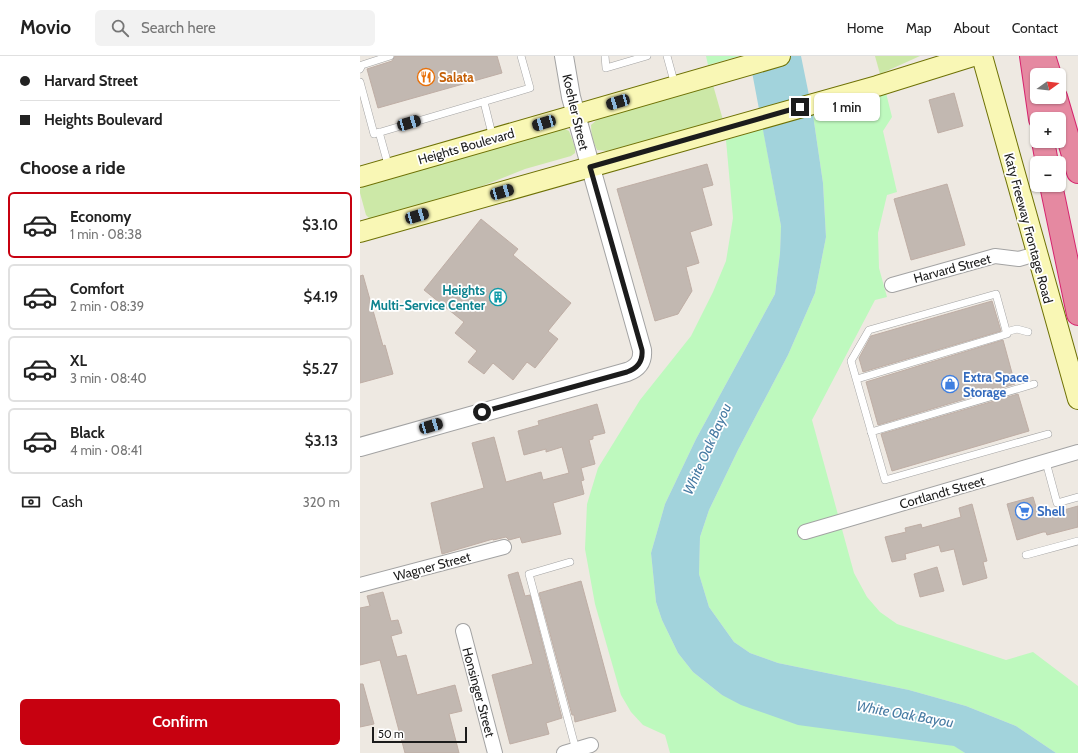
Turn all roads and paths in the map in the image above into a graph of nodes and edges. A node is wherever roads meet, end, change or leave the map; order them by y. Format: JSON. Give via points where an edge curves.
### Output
{"nodes":[{"id":1,"x":390,"y":56,"type":"edge"},
{"id":2,"x":521,"y":56,"type":"edge"},
{"id":3,"x":564,"y":56,"type":"edge"},
{"id":4,"x":604,"y":56,"type":"edge"},
{"id":5,"x":647,"y":56,"type":"edge"},
{"id":6,"x":667,"y":56,"type":"edge"},
{"id":7,"x":780,"y":56,"type":"edge"},
{"id":8,"x":973,"y":56,"type":"edge"},
{"id":9,"x":982,"y":56,"type":"edge"},
{"id":10,"x":1031,"y":56,"type":"edge"},
{"id":11,"x":1044,"y":56,"type":"edge"},
{"id":12,"x":1037,"y":68,"type":"edge"},
{"id":13,"x":1043,"y":68,"type":"edge"},
{"id":14,"x":360,"y":69,"type":"edge"},
{"id":15,"x":360,"y":82,"type":"edge"},
{"id":16,"x":675,"y":85,"type":"junction"},
{"id":17,"x":484,"y":102,"type":"junction"},
{"id":18,"x":1058,"y":104,"type":"edge"},
{"id":19,"x":575,"y":114,"type":"junction"},
{"id":20,"x":379,"y":132,"type":"junction"},
{"id":21,"x":493,"y":138,"type":"junction"},
{"id":22,"x":590,"y":167,"type":"junction"},
{"id":23,"x":389,"y":168,"type":"junction"},
{"id":24,"x":1078,"y":172,"type":"edge"},
{"id":25,"x":360,"y":177,"type":"edge"},
{"id":26,"x":1052,"y":192,"type":"edge"},
{"id":27,"x":360,"y":231,"type":"edge"},
{"id":28,"x":1036,"y":254,"type":"junction"},
{"id":29,"x":892,"y":285,"type":"dead end"},
{"id":30,"x":1078,"y":314,"type":"edge"},
{"id":31,"x":1006,"y":332,"type":"junction"},
{"id":32,"x":1028,"y":332,"type":"dead end"},
{"id":33,"x":857,"y":379,"type":"junction"},
{"id":34,"x":1034,"y":384,"type":"dead end"},
{"id":35,"x":1078,"y":399,"type":"edge"},
{"id":36,"x":871,"y":432,"type":"junction"},
{"id":37,"x":1048,"y":434,"type":"dead end"},
{"id":38,"x":360,"y":447,"type":"edge"},
{"id":39,"x":1078,"y":452,"type":"edge"},
{"id":40,"x":1046,"y":462,"type":"junction"},
{"id":41,"x":1078,"y":497,"type":"edge"},
{"id":42,"x":805,"y":532,"type":"dead end"},
{"id":43,"x":1078,"y":541,"type":"edge"},
{"id":44,"x":504,"y":547,"type":"dead end"},
{"id":45,"x":1026,"y":555,"type":"dead end"},
{"id":46,"x":570,"y":562,"type":"dead end"},
{"id":47,"x":360,"y":585,"type":"edge"},
{"id":48,"x":463,"y":631,"type":"dead end"},
{"id":49,"x":591,"y":745,"type":"dead end"},
{"id":50,"x":570,"y":751,"type":"edge"},
{"id":51,"x":495,"y":753,"type":"edge"}],
"edges":[{"from":1,"to":14,"type":"lane","via":[[362,64]]},
{"from":2,"to":17,"type":"lane","via":[[530,88]]},
{"from":3,"to":19,"type":"street","name":"Koehler Street"},
{"from":4,"to":5,"type":"lane","via":[[606,68]]},
{"from":6,"to":16,"type":"lane"},
{"from":7,"to":16,"type":"main road","name":"Heights Boulevard"},
{"from":8,"to":22,"type":"main road"},
{"from":9,"to":28,"type":"main road","name":"Katy Freeway Frontage Road"},
{"from":10,"to":12,"type":"highway"},
{"from":11,"to":13,"type":"highway"},
{"from":15,"to":20,"type":"lane","via":[[374,134]]},
{"from":16,"to":19,"type":"main road","name":"Heights Boulevard"},
{"from":17,"to":20,"type":"lane"},
{"from":17,"to":21,"type":"lane"},
{"from":18,"to":24,"type":"highway"},
{"from":19,"to":21,"type":"main road","name":"Heights Boulevard"},
{"from":19,"to":22,"type":"street","name":"Koehler Street"},
{"from":20,"to":23,"type":"lane"},
{"from":21,"to":23,"type":"main road","name":"Heights Boulevard"},
{"from":22,"to":27,"type":"main road"},
{"from":22,"to":38,"type":"street","name":"Koehler Street","via":[[642,350],[642,358],[636,369]]},
{"from":23,"to":25,"type":"main road","name":"Heights Boulevard"},
{"from":26,"to":30,"type":"highway"},
{"from":28,"to":29,"type":"street","name":"Harvard Street","via":[[1019,259],[995,256]]},
{"from":28,"to":35,"type":"main road","name":"Katy Freeway Frontage Road"},
{"from":31,"to":32,"type":"lane","via":[[1017,329]]},
{"from":31,"to":33,"type":"lane","via":[[1008,334]]},
{"from":31,"to":33,"type":"lane","via":[[996,294],[869,330],[852,361]]},
{"from":33,"to":36,"type":"lane"},
{"from":34,"to":36,"type":"lane"},
{"from":36,"to":37,"type":"lane","via":[[884,480]]},
{"from":39,"to":40,"type":"street","name":"Cortlandt Street"},
{"from":40,"to":41,"type":"lane","via":[[1057,503]]},
{"from":40,"to":42,"type":"street","name":"Cortlandt Street"},
{"from":43,"to":45,"type":"lane"},
{"from":44,"to":47,"type":"street","name":"Wagner Street"},
{"from":46,"to":50,"type":"lane","via":[[528,574]]},
{"from":48,"to":51,"type":"street","name":"Honsinger Street"},
{"from":49,"to":50,"type":"street"}]}
